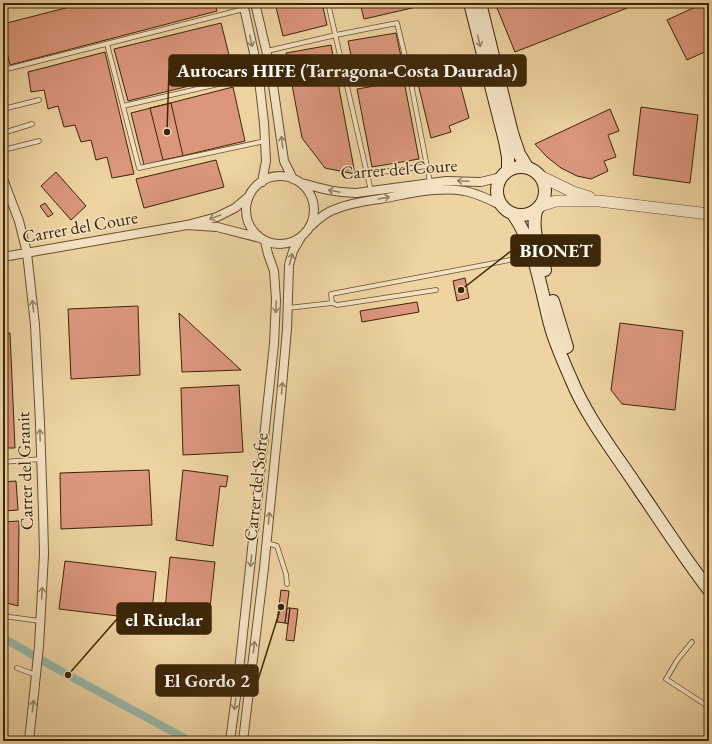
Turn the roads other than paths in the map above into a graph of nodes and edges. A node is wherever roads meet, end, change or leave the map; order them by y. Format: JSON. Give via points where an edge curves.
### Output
{"nodes":[{"id":1,"x":255,"y":3,"type":"edge"},
{"id":2,"x":328,"y":3,"type":"edge"},
{"id":3,"x":470,"y":3,"type":"edge"},
{"id":4,"x":480,"y":3,"type":"edge"},
{"id":5,"x":243,"y":6,"type":"edge"},
{"id":6,"x":336,"y":35,"type":"junction"},
{"id":7,"x":107,"y":44,"type":"junction"},
{"id":8,"x":267,"y":51,"type":"junction"},
{"id":9,"x":3,"y":70,"type":"edge"},
{"id":10,"x":409,"y":73,"type":"junction"},
{"id":11,"x":258,"y":76,"type":"junction"},
{"id":12,"x":346,"y":82,"type":"junction"},
{"id":13,"x":39,"y":100,"type":"dead end"},
{"id":14,"x":123,"y":106,"type":"junction"},
{"id":15,"x":3,"y":109,"type":"edge"},
{"id":16,"x":32,"y":124,"type":"dead end"},
{"id":17,"x":3,"y":134,"type":"edge"},
{"id":18,"x":266,"y":140,"type":"junction"},
{"id":19,"x":39,"y":141,"type":"dead end"},
{"id":20,"x":3,"y":150,"type":"edge"},
{"id":21,"x":426,"y":166,"type":"junction"},
{"id":22,"x":527,"y":167,"type":"junction"},
{"id":23,"x":368,"y":174,"type":"junction"},
{"id":24,"x":505,"y":174,"type":"junction"},
{"id":25,"x":540,"y":176,"type":"junction"},
{"id":26,"x":3,"y":179,"type":"edge"},
{"id":27,"x":296,"y":181,"type":"junction"},
{"id":28,"x":262,"y":182,"type":"junction"},
{"id":29,"x":430,"y":182,"type":"junction"},
{"id":30,"x":371,"y":191,"type":"junction"},
{"id":31,"x":248,"y":197,"type":"junction"},
{"id":32,"x":599,"y":201,"type":"junction"},
{"id":33,"x":502,"y":206,"type":"junction"},
{"id":34,"x":538,"y":208,"type":"junction"},
{"id":35,"x":513,"y":214,"type":"junction"},
{"id":36,"x":709,"y":214,"type":"edge"},
{"id":37,"x":186,"y":225,"type":"junction"},
{"id":38,"x":310,"y":226,"type":"junction"},
{"id":39,"x":301,"y":237,"type":"junction"},
{"id":40,"x":263,"y":240,"type":"junction"},
{"id":41,"x":27,"y":253,"type":"junction"},
{"id":42,"x":532,"y":256,"type":"junction"},
{"id":43,"x":3,"y":257,"type":"edge"},
{"id":44,"x":436,"y":290,"type":"dead end"},
{"id":45,"x":332,"y":303,"type":"junction"},
{"id":46,"x":287,"y":308,"type":"junction"},
{"id":47,"x":41,"y":459,"type":"junction"},
{"id":48,"x":3,"y":462,"type":"edge"},
{"id":49,"x":266,"y":543,"type":"junction"},
{"id":50,"x":709,"y":577,"type":"edge"},
{"id":51,"x":286,"y":584,"type":"dead end"},
{"id":52,"x":709,"y":590,"type":"edge"},
{"id":53,"x":3,"y":615,"type":"edge"},
{"id":54,"x":41,"y":621,"type":"junction"},
{"id":55,"x":692,"y":642,"type":"dead end"},
{"id":56,"x":17,"y":668,"type":"dead end"},
{"id":57,"x":36,"y":673,"type":"junction"},
{"id":58,"x":709,"y":707,"type":"edge"},
{"id":59,"x":29,"y":741,"type":"edge"},
{"id":60,"x":230,"y":741,"type":"edge"},
{"id":61,"x":243,"y":741,"type":"edge"}],
"edges":[{"from":1,"to":8,"type":"street"},
{"from":2,"to":6,"type":"lane"},
{"from":3,"to":24,"type":"main road","one_way":true,"via":[[505,141],[508,157]]},
{"from":4,"to":22,"type":"main road","via":[[512,133],[519,154]]},
{"from":5,"to":7,"type":"lane"},
{"from":5,"to":11,"type":"street","one_way":true},
{"from":6,"to":8,"type":"lane"},
{"from":6,"to":10,"type":"lane","via":[[397,23]]},
{"from":6,"to":12,"type":"lane"},
{"from":7,"to":9,"type":"lane"},
{"from":7,"to":14,"type":"lane"},
{"from":27,"to":8,"type":"street","one_way":true,"via":[[284,161]]},
{"from":10,"to":12,"type":"lane"},
{"from":10,"to":21,"type":"lane"},
{"from":11,"to":14,"type":"lane"},
{"from":11,"to":18,"type":"street"},
{"from":12,"to":23,"type":"lane"},
{"from":13,"to":15,"type":"lane"},
{"from":14,"to":18,"type":"lane","via":[[139,168]]},
{"from":16,"to":17,"type":"lane"},
{"from":18,"to":28,"type":"street"},
{"from":19,"to":20,"type":"lane"},
{"from":21,"to":23,"type":"lane"},
{"from":21,"to":29,"type":"lane"},
{"from":22,"to":24,"type":"main road","via":[[516,167]]},
{"from":22,"to":25,"type":"main road"},
{"from":23,"to":30,"type":"lane"},
{"from":24,"to":29,"type":"street","name":"Carrer del Coure","one_way":true,"via":[[481,182]]},
{"from":24,"to":33,"type":"main road","via":[[497,188]]},
{"from":25,"to":32,"type":"street"},
{"from":25,"to":34,"type":"main road","via":[[546,192]]},
{"from":26,"to":41,"type":"street","name":"Carrer del Granit","via":[[19,221]]},
{"from":27,"to":28,"type":"street","via":[[276,176]]},
{"from":30,"to":27,"type":"street","name":"Carrer del Coure","one_way":true,"via":[[340,193]]},
{"from":27,"to":38,"type":"street","via":[[306,189],[314,206]]},
{"from":28,"to":31,"type":"street"},
{"from":29,"to":30,"type":"street","name":"Carrer del Coure"},
{"from":31,"to":37,"type":"street","name":"Carrer del Coure","one_way":true,"via":[[235,208],[217,217]]},
{"from":31,"to":40,"type":"street","via":[[247,218],[252,230]]},
{"from":32,"to":34,"type":"street","via":[[556,201]]},
{"from":32,"to":36,"type":"street"},
{"from":33,"to":35,"type":"main road"},
{"from":38,"to":33,"type":"street","name":"Carrer del Coure","one_way":true,"via":[[335,209],[425,191],[466,191]]},
{"from":34,"to":35,"type":"main road","via":[[526,215]]},
{"from":34,"to":50,"type":"main road","via":[[534,218],[535,229],[550,292],[571,361],[582,385],[596,412]]},
{"from":35,"to":42,"type":"main road","via":[[524,232]]},
{"from":37,"to":40,"type":"street","name":"Carrer del Coure","via":[[217,227]]},
{"from":37,"to":41,"type":"street","name":"Carrer del Coure"},
{"from":38,"to":39,"type":"street"},
{"from":39,"to":40,"type":"street","via":[[283,244]]},
{"from":46,"to":39,"type":"street","name":"Carrer del Sofre","one_way":true,"via":[[290,265],[293,251]]},
{"from":40,"to":60,"type":"street","name":"Carrer del Sofre","one_way":true,"via":[[274,271],[274,344]]},
{"from":41,"to":43,"type":"street","name":"Carrer del Coure"},
{"from":47,"to":41,"type":"street","name":"Carrer del Granit","one_way":true,"via":[[35,325]]},
{"from":42,"to":45,"type":"lane","via":[[331,294]]},
{"from":42,"to":52,"type":"main road","via":[[552,330],[578,395],[613,451]]},
{"from":44,"to":45,"type":"lane","via":[[337,305]]},
{"from":45,"to":46,"type":"lane"},
{"from":49,"to":46,"type":"street","name":"Carrer del Sofre","one_way":true},
{"from":47,"to":48,"type":"lane"},
{"from":54,"to":47,"type":"street","name":"Carrer del Granit","one_way":true,"via":[[44,554]]},
{"from":49,"to":51,"type":"lane","via":[[277,546],[286,574]]},
{"from":61,"to":49,"type":"street","name":"Carrer del Sofre","one_way":true},
{"from":53,"to":54,"type":"lane"},
{"from":54,"to":57,"type":"street","name":"Carrer del Granit"},
{"from":55,"to":58,"type":"lane","via":[[678,658],[666,679]]},
{"from":56,"to":57,"type":"lane"},
{"from":59,"to":57,"type":"street","name":"Carrer del Granit","one_way":true}]}
